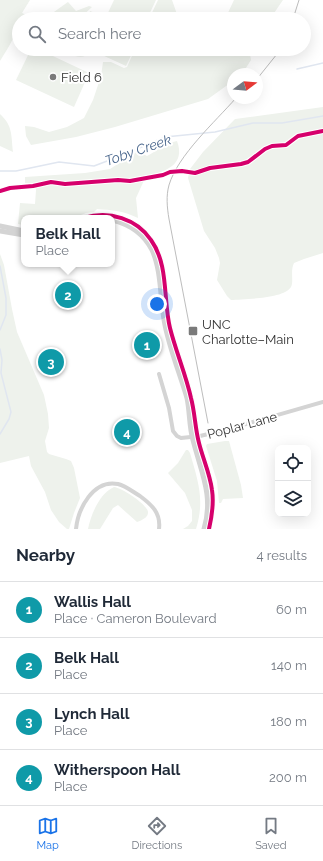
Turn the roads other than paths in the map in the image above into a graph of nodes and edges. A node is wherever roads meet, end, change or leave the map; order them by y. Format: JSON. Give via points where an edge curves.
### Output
{"nodes":[{"id":1,"x":115,"y":217,"type":"edge"},
{"id":2,"x":115,"y":221,"type":"edge"},
{"id":3,"x":0,"y":226,"type":"edge"},
{"id":4,"x":21,"y":230,"type":"edge"},
{"id":5,"x":0,"y":231,"type":"edge"},
{"id":6,"x":21,"y":234,"type":"edge"},
{"id":7,"x":166,"y":319,"type":"junction"},
{"id":8,"x":159,"y":374,"type":"dead end"},
{"id":9,"x":323,"y":402,"type":"edge"},
{"id":10,"x":195,"y":437,"type":"junction"},
{"id":11,"x":76,"y":529,"type":"edge"},
{"id":12,"x":159,"y":529,"type":"edge"},
{"id":13,"x":204,"y":529,"type":"edge"},
{"id":14,"x":209,"y":529,"type":"edge"}],
"edges":[{"from":1,"to":7,"type":"street","via":[[136,225],[149,237],[157,250],[161,262]]},
{"from":2,"to":7,"type":"street","via":[[124,223],[137,232],[152,251]]},
{"from":3,"to":4,"type":"street"},
{"from":5,"to":6,"type":"street"},
{"from":7,"to":10,"type":"street"},
{"from":8,"to":10,"type":"street","name":"Poplar Lane","via":[[174,433],[179,437]]},
{"from":9,"to":10,"type":"street","name":"Poplar Lane"},
{"from":10,"to":13,"type":"street","via":[[208,491],[208,514]]},
{"from":10,"to":14,"type":"street","via":[[212,492],[213,512]]},
{"from":11,"to":12,"type":"street","via":[[80,511],[89,496],[100,487],[113,484],[127,488],[152,506],[159,517]]}]}
